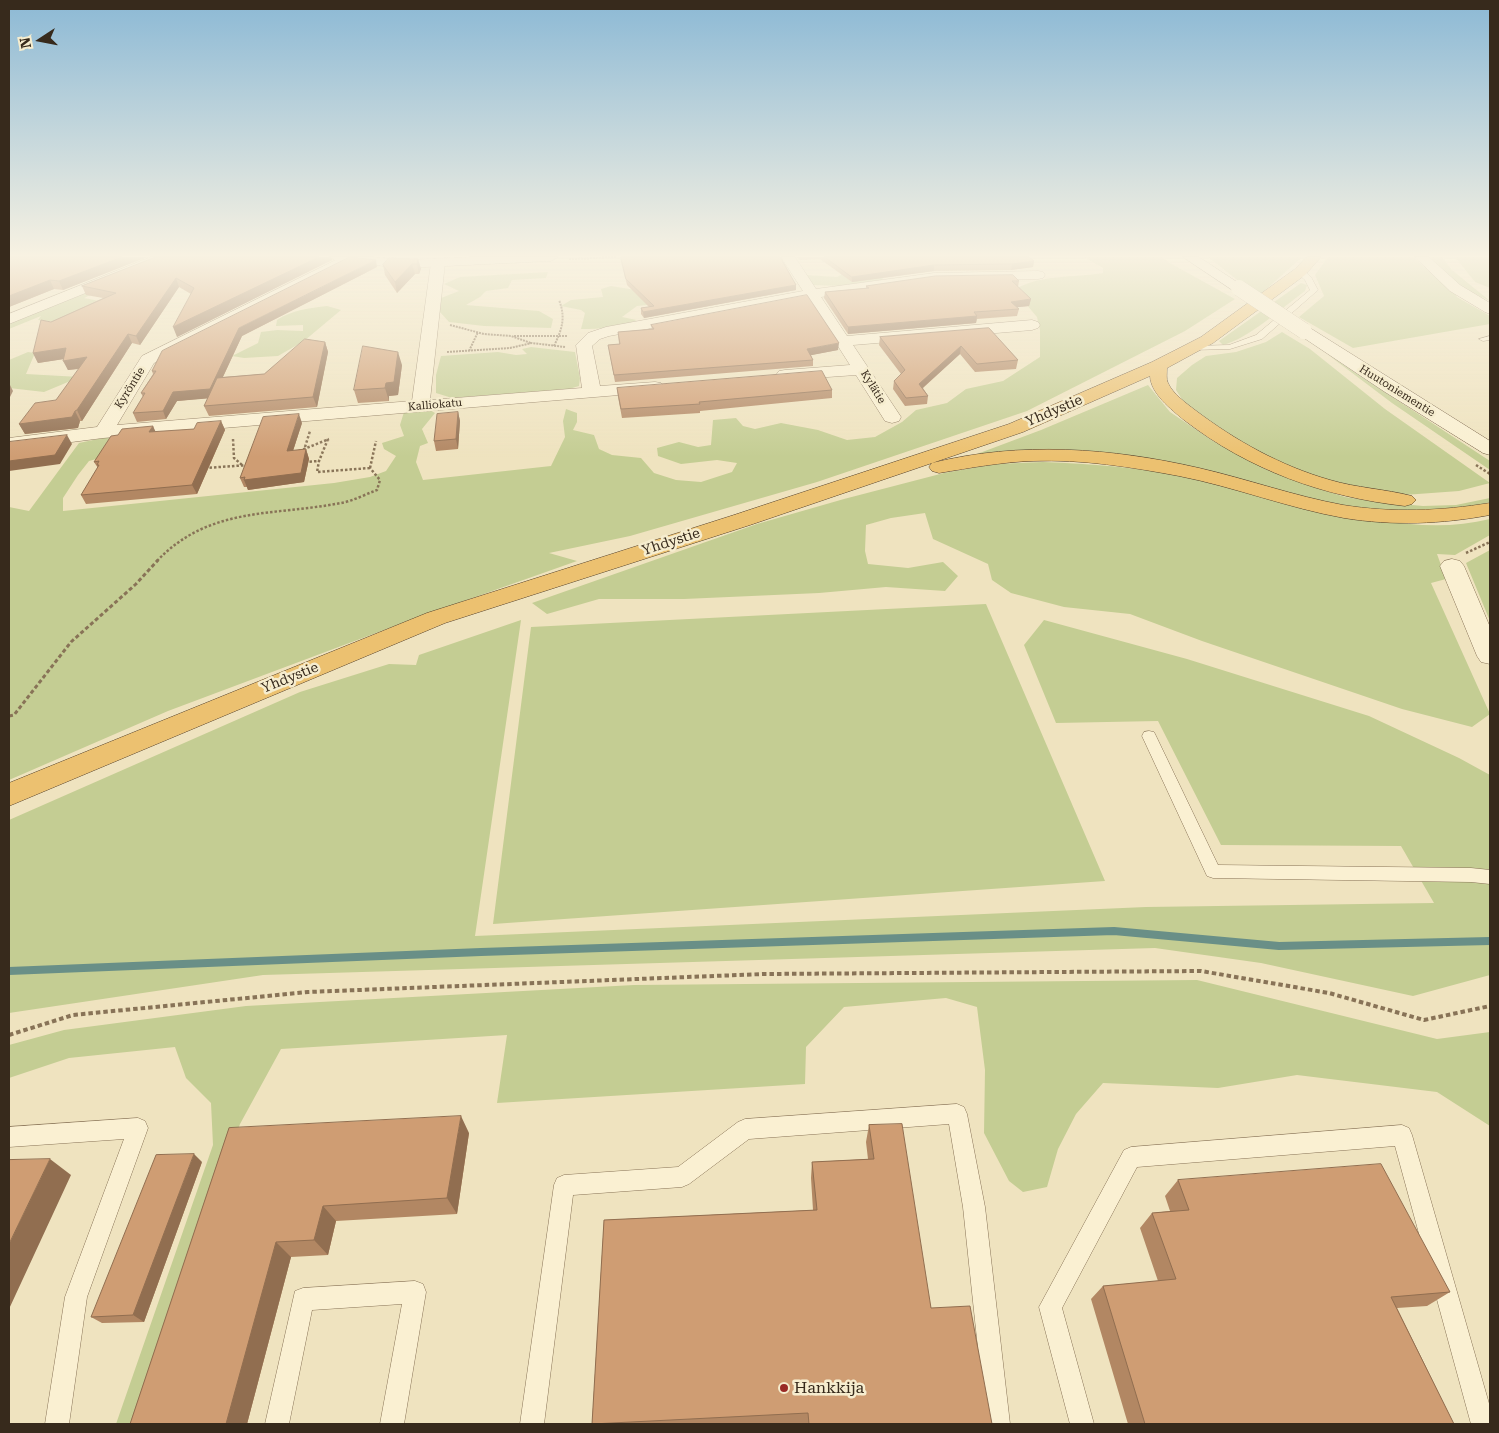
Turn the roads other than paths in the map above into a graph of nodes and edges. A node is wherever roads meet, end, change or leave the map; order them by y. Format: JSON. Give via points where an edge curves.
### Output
{"nodes":[{"id":1,"x":215,"y":324,"type":"edge"},
{"id":2,"x":430,"y":324,"type":"edge"},
{"id":3,"x":657,"y":324,"type":"edge"},
{"id":4,"x":832,"y":324,"type":"edge"},
{"id":5,"x":1229,"y":324,"type":"edge"},
{"id":6,"x":1274,"y":324,"type":"edge"},
{"id":7,"x":1293,"y":324,"type":"edge"},
{"id":8,"x":1032,"y":325,"type":"dead end"},
{"id":9,"x":1304,"y":331,"type":"junction"},
{"id":10,"x":843,"y":341,"type":"junction"},
{"id":11,"x":1193,"y":348,"type":"junction"},
{"id":12,"x":1158,"y":366,"type":"junction"},
{"id":13,"x":861,"y":369,"type":"junction"},
{"id":14,"x":768,"y":377,"type":"edge"},
{"id":15,"x":676,"y":385,"type":"edge"},
{"id":16,"x":592,"y":392,"type":"junction"},
{"id":17,"x":420,"y":406,"type":"junction"},
{"id":18,"x":892,"y":417,"type":"dead end"},
{"id":19,"x":103,"y":432,"type":"junction"},
{"id":20,"x":1490,"y":433,"type":"edge"},
{"id":21,"x":9,"y":444,"type":"edge"},
{"id":22,"x":1490,"y":449,"type":"edge"},
{"id":23,"x":858,"y":480,"type":"junction"},
{"id":24,"x":1486,"y":500,"type":"edge"},
{"id":25,"x":1452,"y":566,"type":"dead end"},
{"id":26,"x":1490,"y":656,"type":"edge"},
{"id":27,"x":1149,"y":736,"type":"dead end"},
{"id":28,"x":9,"y":796,"type":"edge"},
{"id":29,"x":1490,"y":877,"type":"edge"},
{"id":30,"x":9,"y":1136,"type":"edge"},
{"id":31,"x":57,"y":1424,"type":"edge"},
{"id":32,"x":277,"y":1424,"type":"edge"},
{"id":33,"x":392,"y":1424,"type":"edge"},
{"id":34,"x":532,"y":1424,"type":"edge"},
{"id":35,"x":998,"y":1424,"type":"edge"},
{"id":36,"x":1082,"y":1424,"type":"edge"},
{"id":37,"x":1483,"y":1424,"type":"edge"}],
"edges":[{"from":1,"to":19,"type":"street","name":"Kyröntie","via":[[148,360]]},
{"from":2,"to":17,"type":"street"},
{"from":3,"to":16,"type":"street","via":[[594,336],[584,345]]},
{"from":4,"to":10,"type":"street","name":"Kylätie"},
{"from":5,"to":11,"type":"highway","name":"Yhdystie"},
{"from":6,"to":11,"type":"lane","via":[[1259,337],[1230,347]]},
{"from":7,"to":9,"type":"street","name":"Huutoniementie","bridge":true},
{"from":8,"to":10,"type":"street"},
{"from":9,"to":20,"type":"street","name":"Huutoniementie"},
{"from":9,"to":22,"type":"street","name":"Huutoniementie"},
{"from":10,"to":13,"type":"street","name":"Kylätie"},
{"from":11,"to":12,"type":"highway","name":"Yhdystie"},
{"from":12,"to":23,"type":"highway","name":"Yhdystie","via":[[1016,428]]},
{"from":12,"to":24,"type":"highway","via":[[1159,381],[1177,405],[1228,444],[1279,470],[1338,490],[1380,498],[1428,502]]},
{"from":13,"to":14,"type":"street"},
{"from":13,"to":18,"type":"street","name":"Kylätie"},
{"from":15,"to":16,"type":"street","name":"Kalliokatu"},
{"from":16,"to":17,"type":"street","name":"Kalliokatu"},
{"from":17,"to":19,"type":"street","name":"Kalliokatu"},
{"from":19,"to":21,"type":"street","name":"Kalliokatu"},
{"from":23,"to":24,"type":"highway","via":[[993,459],[1031,455],[1074,456],[1180,470],[1362,514],[1410,518],[1465,514]]},
{"from":23,"to":28,"type":"highway","name":"Yhdystie","via":[[436,618]]},
{"from":25,"to":26,"type":"street"},
{"from":27,"to":29,"type":"lane","via":[[1213,871]]},
{"from":30,"to":31,"type":"lane","via":[[138,1128],[76,1297]]},
{"from":32,"to":33,"type":"lane","via":[[303,1299],[415,1292]]},
{"from":34,"to":35,"type":"lane","via":[[564,1185],[682,1177],[744,1129],[957,1114],[974,1207]]},
{"from":36,"to":37,"type":"lane","via":[[1050,1307],[1131,1157],[1402,1135]]}]}
